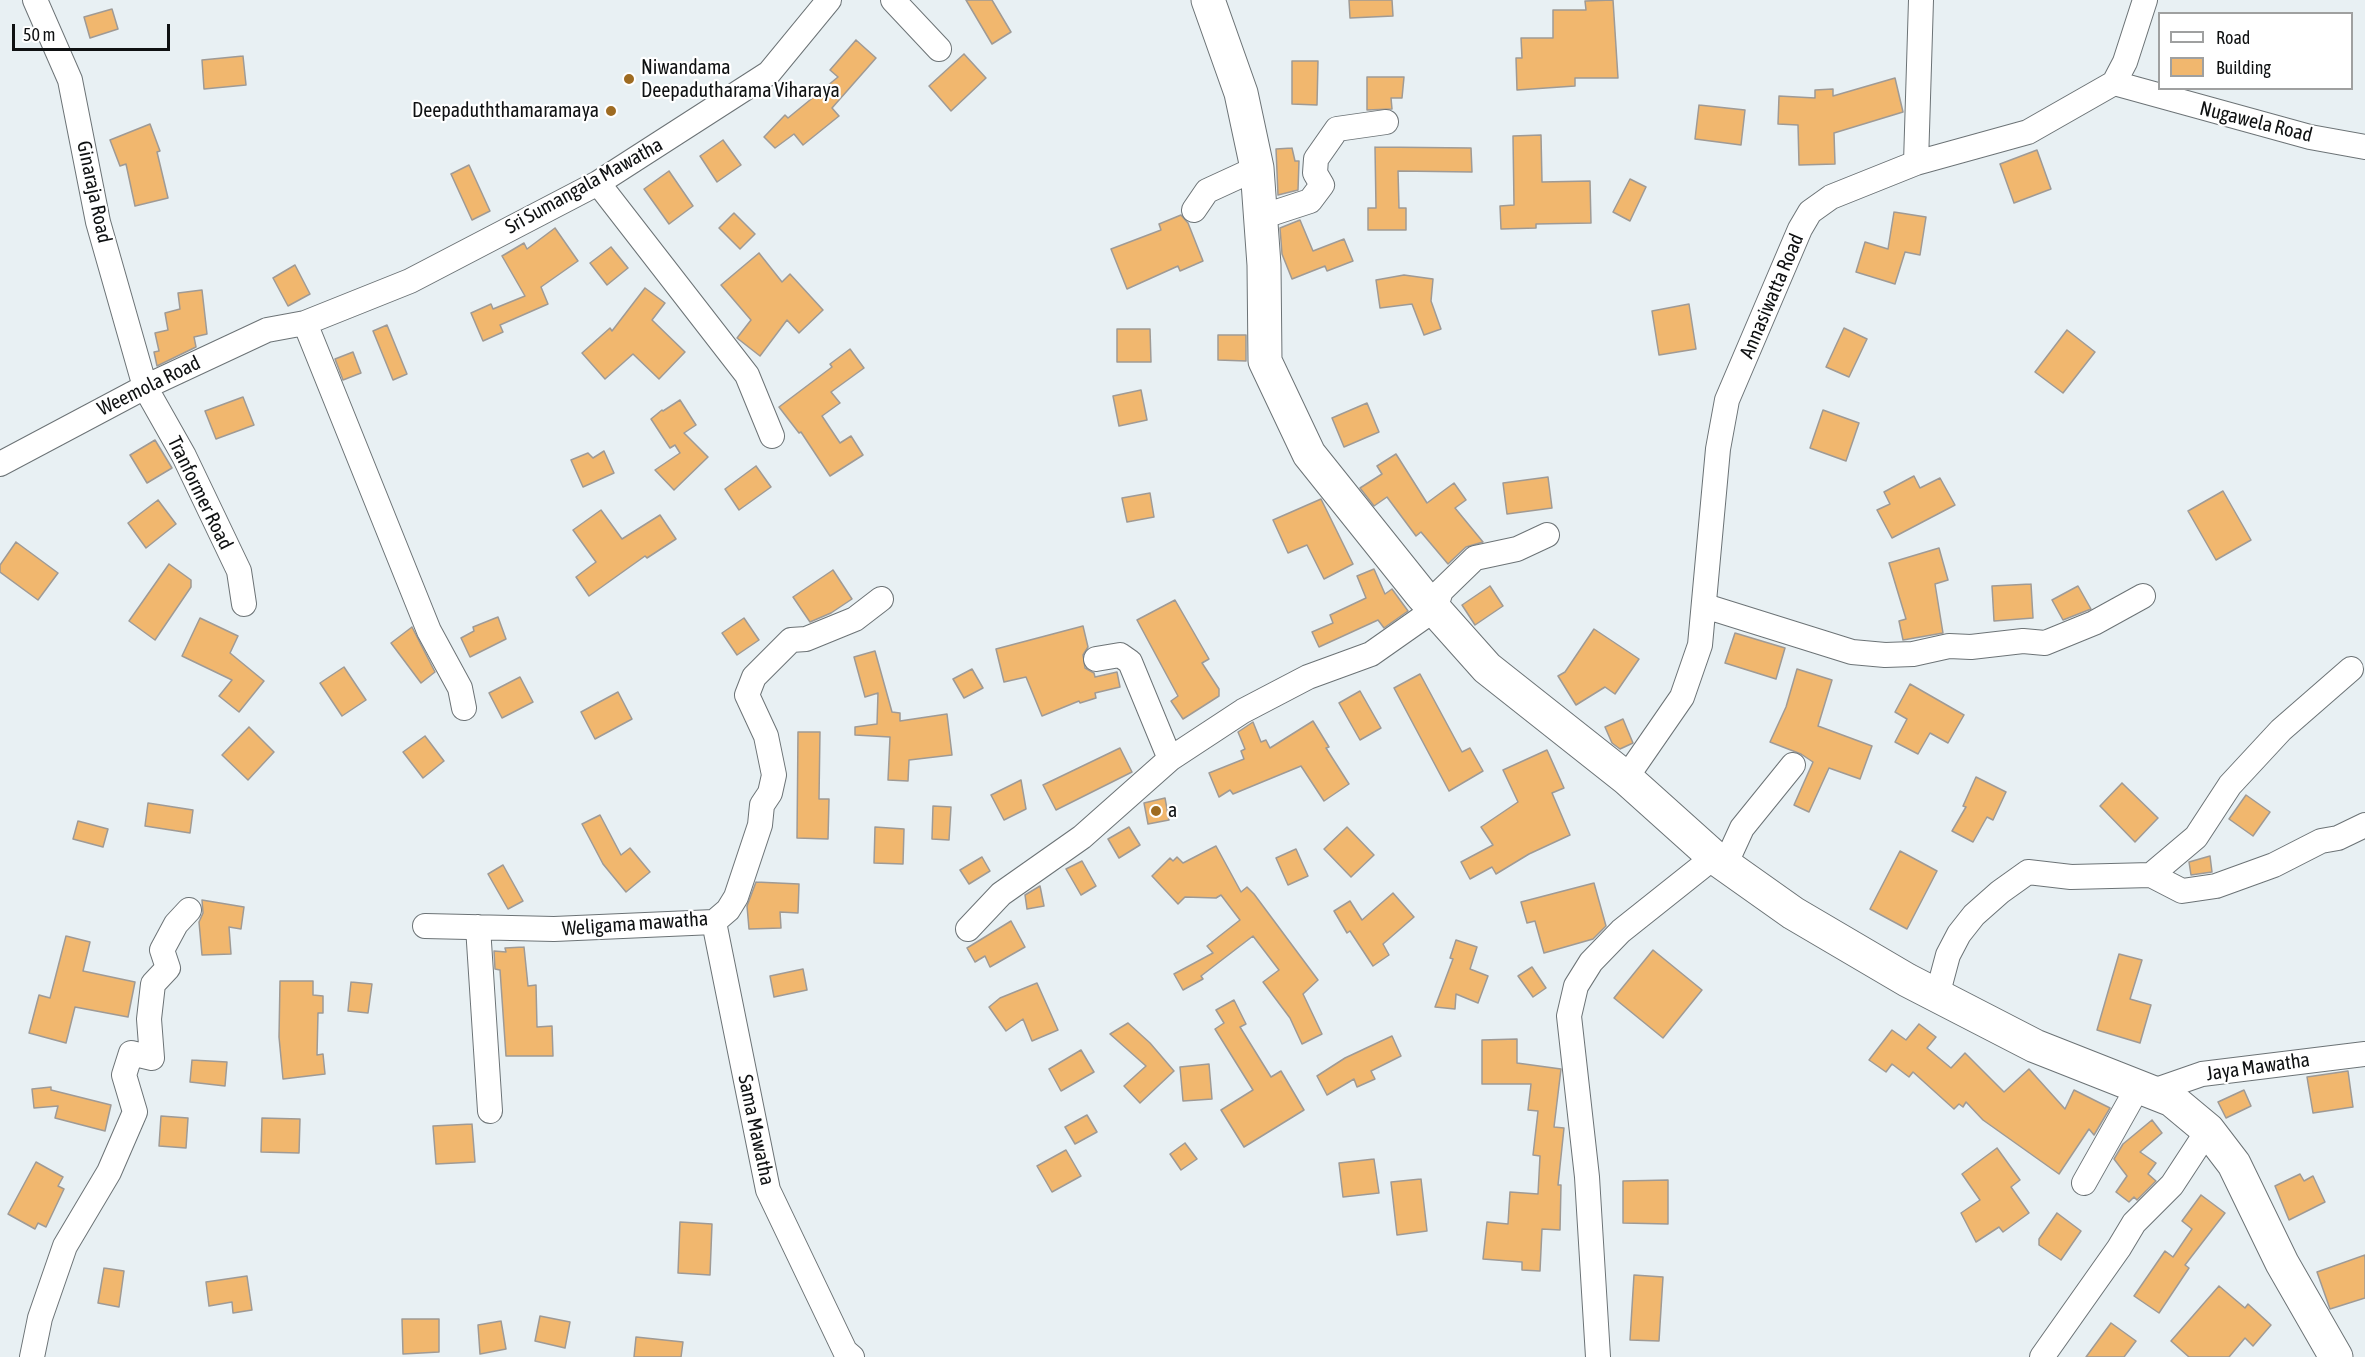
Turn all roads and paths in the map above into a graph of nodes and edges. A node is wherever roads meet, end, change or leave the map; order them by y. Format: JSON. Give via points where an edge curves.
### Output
{"nodes":[{"id":1,"x":35,"y":0,"type":"edge"},
{"id":2,"x":829,"y":0,"type":"edge"},
{"id":3,"x":894,"y":0,"type":"edge"},
{"id":4,"x":1208,"y":0,"type":"edge"},
{"id":5,"x":1921,"y":0,"type":"edge"},
{"id":6,"x":2145,"y":0,"type":"edge"},
{"id":7,"x":939,"y":49,"type":"dead end"},
{"id":8,"x":2114,"y":83,"type":"junction"},
{"id":9,"x":1386,"y":122,"type":"dead end"},
{"id":10,"x":2365,"y":147,"type":"edge"},
{"id":11,"x":1916,"y":163,"type":"junction"},
{"id":12,"x":1257,"y":168,"type":"junction"},
{"id":13,"x":598,"y":183,"type":"junction"},
{"id":14,"x":1194,"y":210,"type":"dead end"},
{"id":15,"x":1261,"y":217,"type":"junction"},
{"id":16,"x":305,"y":323,"type":"junction"},
{"id":17,"x":145,"y":387,"type":"junction"},
{"id":18,"x":772,"y":436,"type":"dead end"},
{"id":19,"x":0,"y":464,"type":"edge"},
{"id":20,"x":1547,"y":535,"type":"dead end"},
{"id":21,"x":2143,"y":596,"type":"dead end"},
{"id":22,"x":881,"y":599,"type":"dead end"},
{"id":23,"x":244,"y":604,"type":"dead end"},
{"id":24,"x":1705,"y":606,"type":"junction"},
{"id":25,"x":1435,"y":609,"type":"junction"},
{"id":26,"x":1096,"y":659,"type":"dead end"},
{"id":27,"x":2351,"y":669,"type":"dead end"},
{"id":28,"x":464,"y":708,"type":"dead end"},
{"id":29,"x":1170,"y":759,"type":"junction"},
{"id":30,"x":1793,"y":765,"type":"dead end"},
{"id":31,"x":1626,"y":778,"type":"junction"},
{"id":32,"x":2365,"y":825,"type":"edge"},
{"id":33,"x":1720,"y":861,"type":"junction"},
{"id":34,"x":2151,"y":875,"type":"junction"},
{"id":35,"x":189,"y":910,"type":"dead end"},
{"id":36,"x":714,"y":922,"type":"junction"},
{"id":37,"x":425,"y":926,"type":"dead end"},
{"id":38,"x":478,"y":927,"type":"junction"},
{"id":39,"x":968,"y":929,"type":"dead end"},
{"id":40,"x":1937,"y":996,"type":"junction"},
{"id":41,"x":2365,"y":1054,"type":"edge"},
{"id":42,"x":2145,"y":1089,"type":"junction"},
{"id":43,"x":490,"y":1111,"type":"dead end"},
{"id":44,"x":2208,"y":1130,"type":"junction"},
{"id":45,"x":2084,"y":1183,"type":"dead end"},
{"id":46,"x":32,"y":1357,"type":"edge"},
{"id":47,"x":852,"y":1357,"type":"edge"},
{"id":48,"x":1598,"y":1357,"type":"edge"},
{"id":49,"x":2043,"y":1357,"type":"edge"},
{"id":50,"x":2336,"y":1357,"type":"edge"}],
"edges":[{"from":1,"to":17,"type":"street","name":"Ginaraja Road","via":[[70,80],[98,222]]},
{"from":2,"to":13,"type":"street","name":"Sri Sumangala Mawatha","via":[[769,73]]},
{"from":3,"to":7,"type":"street"},
{"from":4,"to":12,"type":"street","via":[[1241,93]]},
{"from":5,"to":11,"type":"street"},
{"from":6,"to":8,"type":"street"},
{"from":8,"to":10,"type":"street","name":"Nugawela Road","via":[[2299,134]]},
{"from":8,"to":11,"type":"street","name":"Annasiwatta Road","via":[[2028,132]]},
{"from":9,"to":15,"type":"street","via":[[1337,129],[1316,159],[1315,173],[1322,185],[1310,201]]},
{"from":11,"to":24,"type":"street","name":"Annasiwatta Road","via":[[1831,198],[1810,212],[1800,229],[1727,400],[1718,449]]},
{"from":12,"to":14,"type":"street","via":[[1207,191]]},
{"from":12,"to":15,"type":"street"},
{"from":13,"to":16,"type":"street","name":"Sri Sumangala Mawatha","via":[[410,281]]},
{"from":13,"to":18,"type":"street","via":[[747,375]]},
{"from":15,"to":25,"type":"street","via":[[1265,361],[1309,454]]},
{"from":16,"to":17,"type":"street","name":"Weemola Road","via":[[267,330]]},
{"from":16,"to":28,"type":"street","via":[[429,631],[460,688]]},
{"from":17,"to":19,"type":"street","name":"Weemola Road"},
{"from":17,"to":23,"type":"street","name":"Tranformer Road","via":[[184,456],[239,572]]},
{"from":20,"to":25,"type":"street","via":[[1517,549],[1475,558],[1442,591]]},
{"from":21,"to":24,"type":"street","via":[[2094,623],[2045,643],[1949,646],[1885,655],[1852,652]]},
{"from":22,"to":36,"type":"street","name":"Weligama mawatha","via":[[855,619],[806,639],[791,640],[754,677],[747,695],[766,736],[774,776],[736,897]]},
{"from":24,"to":31,"type":"street","name":"Annasiwatta Road","via":[[1700,645],[1682,697]]},
{"from":25,"to":29,"type":"street","via":[[1371,654],[1308,677],[1253,706]]},
{"from":25,"to":31,"type":"street","via":[[1487,668]]},
{"from":26,"to":29,"type":"street","via":[[1120,655],[1130,662]]},
{"from":27,"to":34,"type":"street","via":[[2281,730],[2230,785],[2196,837]]},
{"from":29,"to":39,"type":"street","via":[[1082,837],[1001,894]]},
{"from":30,"to":33,"type":"street"},
{"from":31,"to":33,"type":"street"},
{"from":32,"to":34,"type":"street","via":[[2216,886],[2182,891]]},
{"from":33,"to":40,"type":"street","via":[[1793,913]]},
{"from":33,"to":48,"type":"street","via":[[1621,931],[1591,962],[1576,986],[1569,1016],[1587,1177]]},
{"from":34,"to":40,"type":"street","via":[[2071,877],[2028,872],[1974,915],[1959,934],[1948,955]]},
{"from":35,"to":46,"type":"street","via":[[162,950],[168,968],[153,984],[149,1019],[152,1059],[131,1053],[124,1075],[135,1112],[109,1172],[65,1246],[40,1318]]},
{"from":36,"to":38,"type":"street","name":"Weligama mawatha","via":[[554,929]]},
{"from":36,"to":47,"type":"street","name":"Sama Mawatha","via":[[768,1190],[845,1351]]},
{"from":37,"to":38,"type":"street","name":"Weligama mawatha"},
{"from":38,"to":43,"type":"street"},
{"from":40,"to":42,"type":"street","via":[[2035,1046]]},
{"from":41,"to":42,"type":"street","name":"Jaya Mawatha","via":[[2202,1074]]},
{"from":42,"to":44,"type":"street","via":[[2172,1100]]},
{"from":42,"to":45,"type":"street"},
{"from":44,"to":49,"type":"street","via":[[2172,1185],[2134,1223]]},
{"from":44,"to":50,"type":"street","via":[[2234,1164],[2282,1263]]}]}
